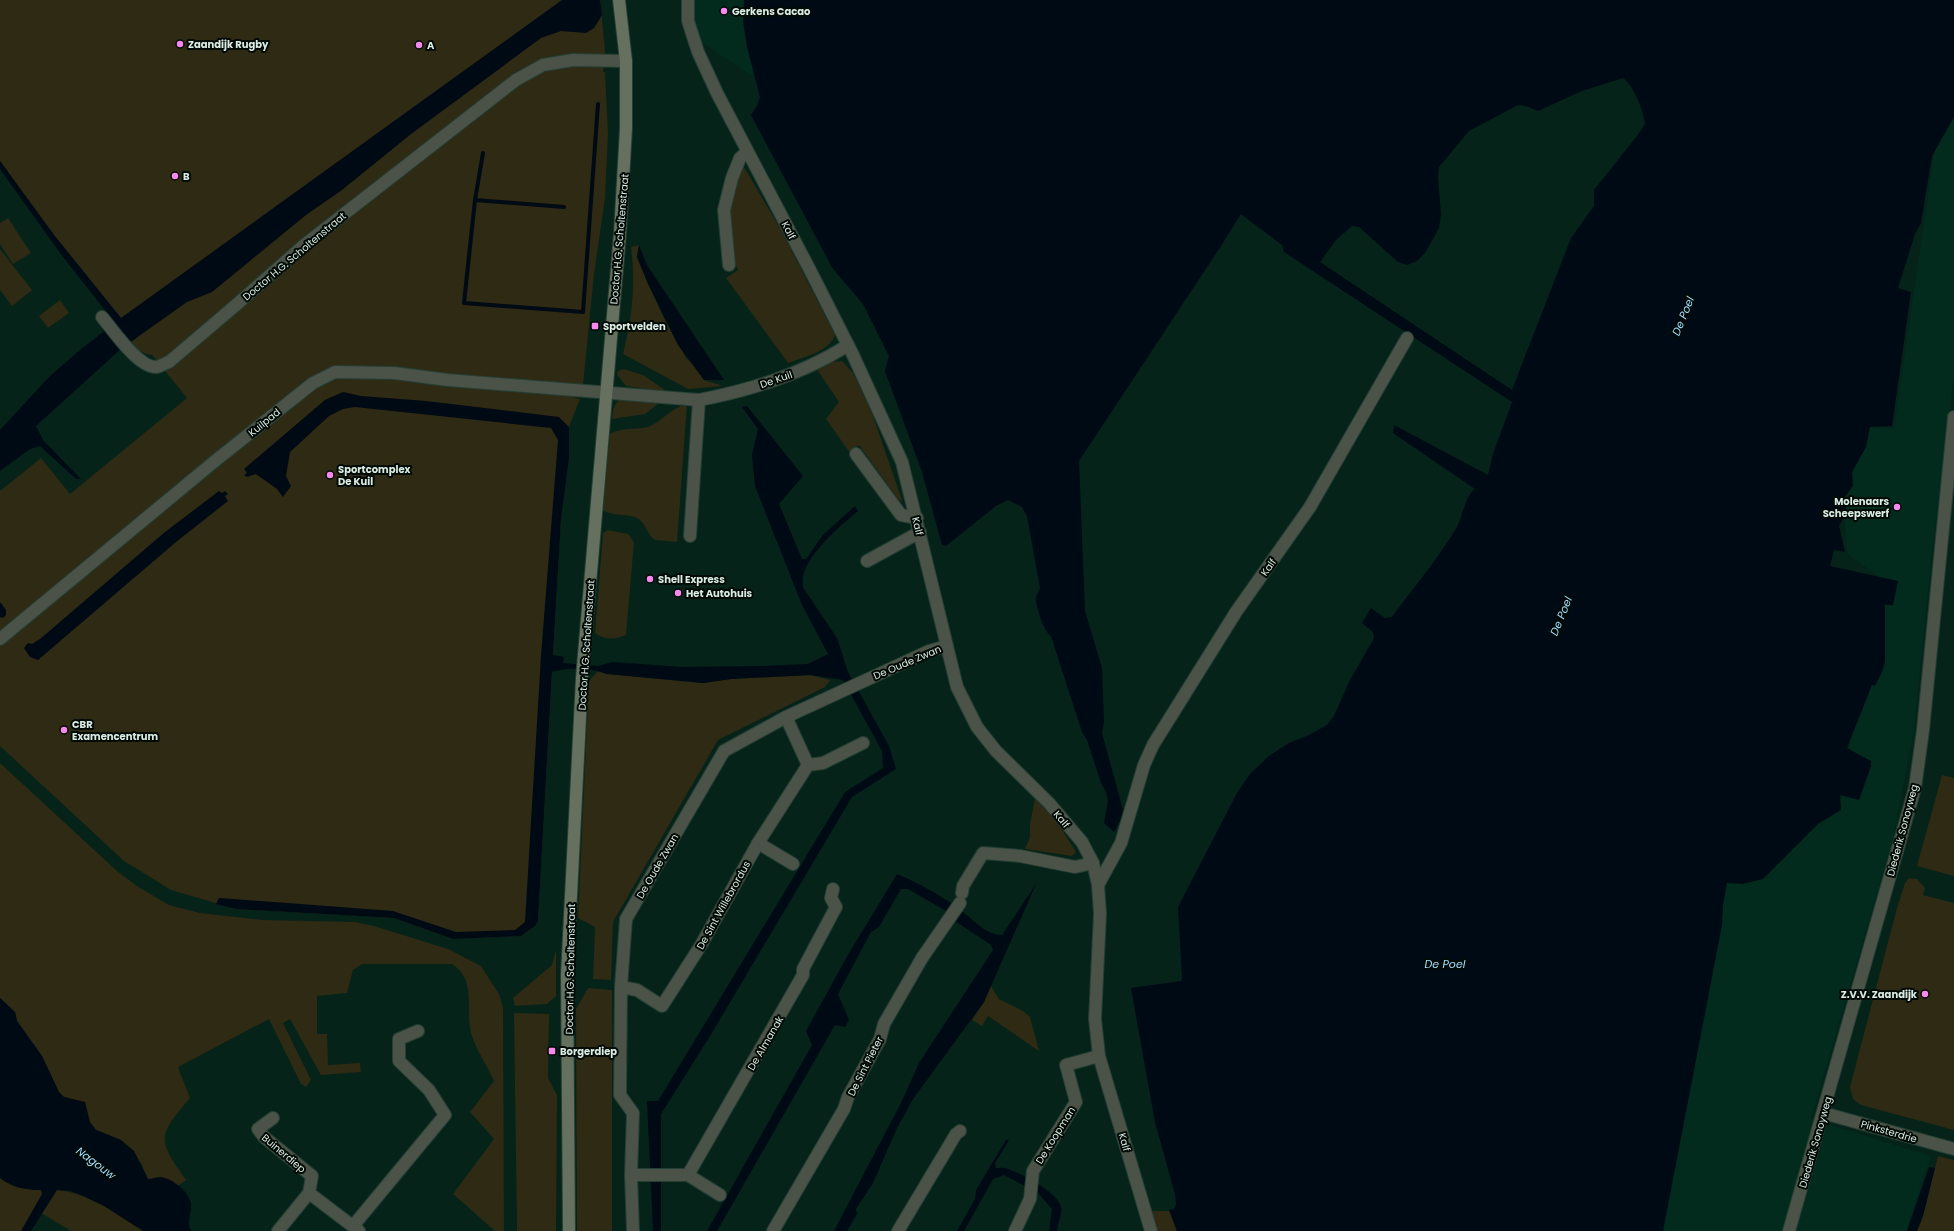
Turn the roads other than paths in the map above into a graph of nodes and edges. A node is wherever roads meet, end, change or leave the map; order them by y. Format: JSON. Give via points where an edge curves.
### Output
{"nodes":[{"id":1,"x":619,"y":0,"type":"edge"},
{"id":2,"x":688,"y":0,"type":"edge"},
{"id":3,"x":626,"y":61,"type":"junction"},
{"id":4,"x":747,"y":152,"type":"junction"},
{"id":5,"x":728,"y":265,"type":"dead end"},
{"id":6,"x":102,"y":317,"type":"dead end"},
{"id":7,"x":1407,"y":338,"type":"dead end"},
{"id":8,"x":848,"y":345,"type":"junction"},
{"id":9,"x":587,"y":392,"type":"joint"},
{"id":10,"x":606,"y":393,"type":"junction"},
{"id":11,"x":699,"y":400,"type":"junction"},
{"id":12,"x":1954,"y":417,"type":"edge"},
{"id":13,"x":856,"y":454,"type":"dead end"},
{"id":14,"x":917,"y":518,"type":"junction"},
{"id":15,"x":920,"y":532,"type":"junction"},
{"id":16,"x":690,"y":536,"type":"dead end"},
{"id":17,"x":867,"y":561,"type":"dead end"},
{"id":18,"x":0,"y":639,"type":"edge"},
{"id":19,"x":947,"y":646,"type":"junction"},
{"id":20,"x":786,"y":718,"type":"junction"},
{"id":21,"x":863,"y":743,"type":"dead end"},
{"id":22,"x":808,"y":765,"type":"junction"},
{"id":23,"x":758,"y":843,"type":"junction"},
{"id":24,"x":1093,"y":863,"type":"junction"},
{"id":25,"x":793,"y":864,"type":"dead end"},
{"id":26,"x":1098,"y":885,"type":"junction"},
{"id":27,"x":833,"y":889,"type":"dead end"},
{"id":28,"x":621,"y":987,"type":"junction"},
{"id":29,"x":418,"y":1031,"type":"dead end"},
{"id":30,"x":1100,"y":1056,"type":"junction"},
{"id":31,"x":1824,"y":1113,"type":"junction"},
{"id":32,"x":273,"y":1118,"type":"dead end"},
{"id":33,"x":960,"y":1131,"type":"dead end"},
{"id":34,"x":1954,"y":1149,"type":"edge"},
{"id":35,"x":631,"y":1175,"type":"junction"},
{"id":36,"x":688,"y":1175,"type":"junction"},
{"id":37,"x":309,"y":1193,"type":"junction"},
{"id":38,"x":720,"y":1195,"type":"dead end"},
{"id":39,"x":356,"y":1229,"type":"edge"},
{"id":40,"x":278,"y":1231,"type":"edge"},
{"id":41,"x":569,"y":1231,"type":"edge"},
{"id":42,"x":633,"y":1231,"type":"edge"},
{"id":43,"x":773,"y":1231,"type":"edge"},
{"id":44,"x":898,"y":1231,"type":"edge"},
{"id":45,"x":1015,"y":1231,"type":"edge"},
{"id":46,"x":1151,"y":1231,"type":"edge"},
{"id":47,"x":1789,"y":1231,"type":"edge"}],
"edges":[{"from":1,"to":3,"type":"main road","name":"Doctor H.G. Scholtenstraat"},
{"from":2,"to":4,"type":"street","name":"Kalf","via":[[688,21],[698,52]]},
{"from":3,"to":6,"type":"street","name":"Doctor H.G. Scholtenstraat","via":[[573,60],[544,65],[516,80],[303,246],[169,362],[156,367],[144,364]]},
{"from":3,"to":10,"type":"main road","name":"Doctor H.G. Scholtenstraat","via":[[625,166]]},
{"from":4,"to":5,"type":"street","via":[[740,158],[732,178],[724,210]]},
{"from":4,"to":8,"type":"street","name":"Kalf"},
{"from":7,"to":26,"type":"street","name":"Kalf","via":[[1310,507],[1236,612],[1153,745],[1144,765],[1121,843]]},
{"from":8,"to":11,"type":"street","name":"De Kuil","via":[[827,359],[787,376],[732,394]]},
{"from":8,"to":14,"type":"street","name":"Kalf","via":[[902,462]]},
{"from":9,"to":10,"type":"street","name":"De Kuil"},
{"from":9,"to":18,"type":"street","name":"Kuilpad","via":[[394,373],[335,372],[313,382]]},
{"from":10,"to":11,"type":"street","name":"De Kuil"},
{"from":10,"to":41,"type":"main road","name":"Doctor H.G. Scholtenstraat","via":[[582,678],[567,975]]},
{"from":11,"to":16,"type":"street"},
{"from":12,"to":31,"type":"street","name":"Diederik Sonoyweg","via":[[1915,788]]},
{"from":13,"to":14,"type":"street","via":[[901,515]]},
{"from":14,"to":15,"type":"street","name":"Kalf"},
{"from":15,"to":17,"type":"street"},
{"from":15,"to":19,"type":"street","name":"Kalf"},
{"from":19,"to":20,"type":"street","name":"De Oude Zwan","via":[[929,651]]},
{"from":19,"to":24,"type":"street","name":"Kalf","via":[[957,687],[977,727],[996,751],[1049,803],[1082,842]]},
{"from":20,"to":22,"type":"street"},
{"from":20,"to":28,"type":"street","name":"De Oude Zwan","via":[[724,751],[626,919]]},
{"from":21,"to":22,"type":"street","via":[[823,763]]},
{"from":22,"to":23,"type":"street","name":"De Sint Willebrordus"},
{"from":23,"to":25,"type":"street"},
{"from":23,"to":28,"type":"street","name":"De Sint Willebrordus","via":[[701,945],[662,1006],[637,990]]},
{"from":24,"to":26,"type":"street","name":"Kalf"},
{"from":24,"to":43,"type":"street","name":"De Sint Pieter","via":[[1075,867],[1020,856],[983,854],[963,886],[961,898],[922,958],[888,1018],[844,1109]]},
{"from":26,"to":30,"type":"street","name":"Kalf","via":[[1100,914],[1095,1019]]},
{"from":27,"to":36,"type":"street","name":"De Almanak","via":[[831,898],[836,907],[803,969],[803,975]]},
{"from":28,"to":35,"type":"street","name":"De Oude Zwan","via":[[620,1095],[633,1113]]},
{"from":29,"to":39,"type":"street","via":[[399,1040],[399,1061],[429,1090],[445,1115]]},
{"from":30,"to":45,"type":"street","name":"De Koopman","via":[[1066,1065],[1076,1102],[1033,1171],[1031,1195]]},
{"from":30,"to":46,"type":"street","name":"Kalf"},
{"from":31,"to":34,"type":"street","name":"Pinksterdrie"},
{"from":31,"to":47,"type":"street","name":"Diederik Sonoyweg"},
{"from":32,"to":37,"type":"street","name":"Buinerdiep","via":[[258,1129],[264,1137],[312,1176]]},
{"from":33,"to":44,"type":"street","via":[[944,1152]]},
{"from":35,"to":36,"type":"street"},
{"from":35,"to":42,"type":"street","name":"De Oude Zwan"},
{"from":36,"to":38,"type":"street"},
{"from":37,"to":39,"type":"street"},
{"from":37,"to":40,"type":"street"}]}
